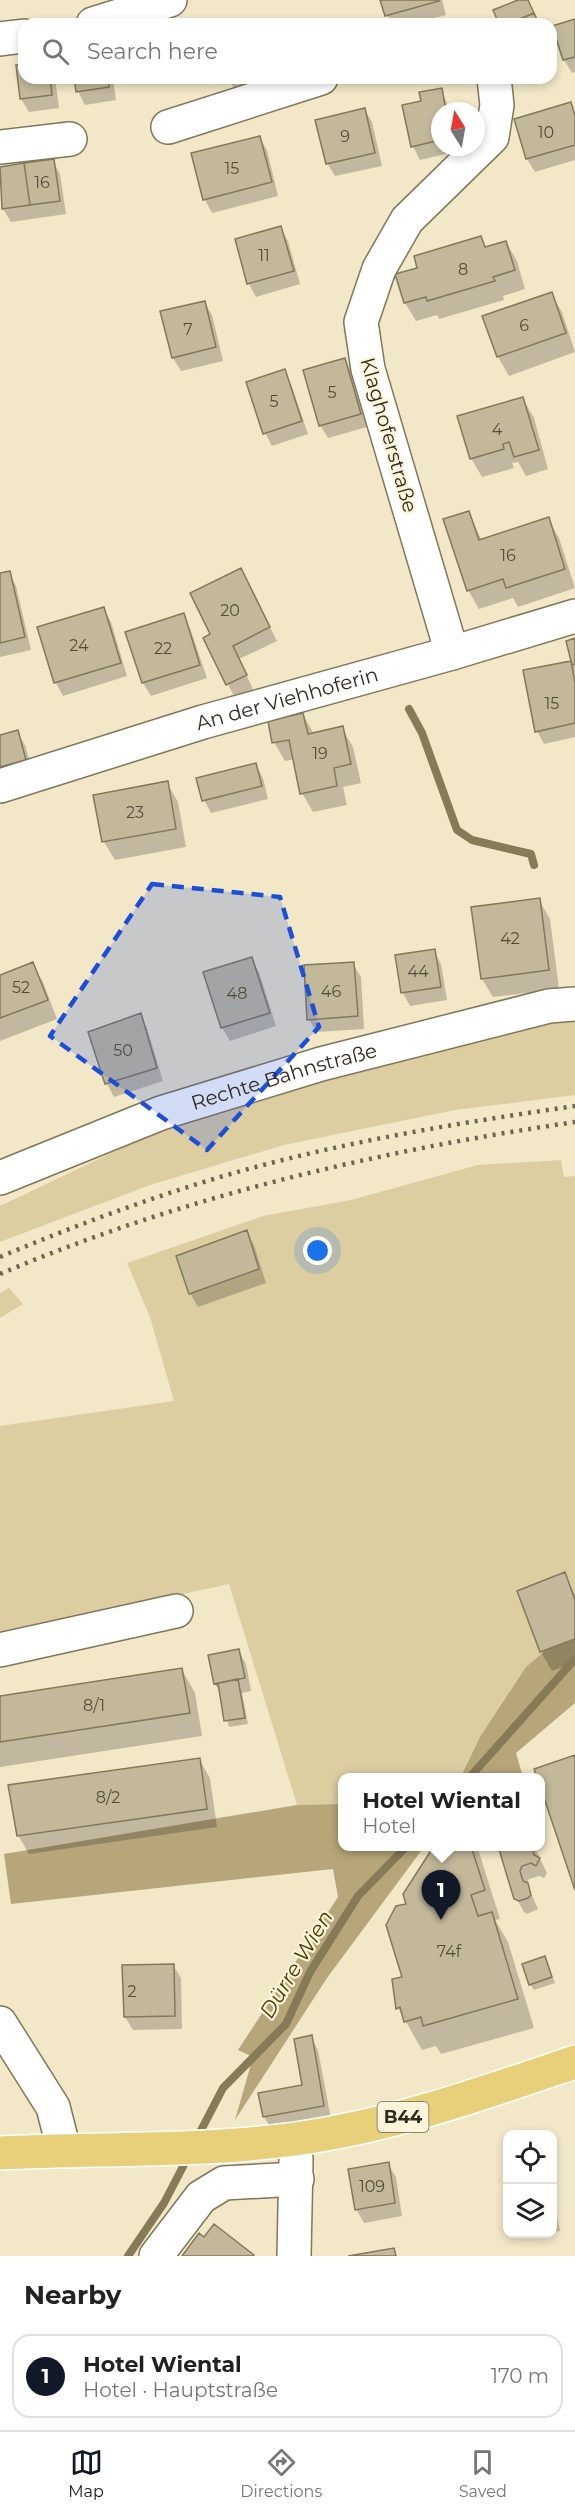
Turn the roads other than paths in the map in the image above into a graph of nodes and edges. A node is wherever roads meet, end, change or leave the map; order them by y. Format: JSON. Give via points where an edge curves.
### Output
{"nodes":[{"id":1,"x":171,"y":0,"type":"edge"},
{"id":2,"x":112,"y":18,"type":"edge"},
{"id":3,"x":18,"y":37,"type":"edge"},
{"id":4,"x":0,"y":39,"type":"edge"},
{"id":5,"x":302,"y":84,"type":"edge"},
{"id":6,"x":495,"y":84,"type":"edge"},
{"id":7,"x":168,"y":127,"type":"dead end"},
{"id":8,"x":70,"y":139,"type":"dead end"},
{"id":9,"x":0,"y":147,"type":"edge"},
{"id":10,"x":575,"y":616,"type":"edge"},
{"id":11,"x":452,"y":653,"type":"junction"},
{"id":12,"x":0,"y":786,"type":"edge"},
{"id":13,"x":575,"y":1004,"type":"edge"},
{"id":14,"x":0,"y":1178,"type":"edge"},
{"id":15,"x":176,"y":1611,"type":"dead end"},
{"id":16,"x":0,"y":1650,"type":"edge"},
{"id":17,"x":0,"y":2023,"type":"edge"},
{"id":18,"x":575,"y":2062,"type":"edge"},
{"id":19,"x":296,"y":2139,"type":"junction"},
{"id":20,"x":64,"y":2150,"type":"junction"},
{"id":21,"x":0,"y":2153,"type":"edge"},
{"id":22,"x":297,"y":2179,"type":"junction"},
{"id":23,"x":156,"y":2256,"type":"edge"},
{"id":24,"x":294,"y":2256,"type":"edge"}],
"edges":[{"from":1,"to":2,"type":"street"},
{"from":3,"to":4,"type":"street"},
{"from":5,"to":7,"type":"street"},
{"from":6,"to":11,"type":"street","name":"Klaghoferstraße","via":[[497,105],[492,137],[407,220],[379,269],[361,322],[368,369]]},
{"from":8,"to":9,"type":"street"},
{"from":10,"to":11,"type":"street","name":"An der Viehhoferin"},
{"from":11,"to":12,"type":"street","name":"An der Viehhoferin","via":[[203,722]]},
{"from":13,"to":14,"type":"street","name":"Rechte Bahnstraße","via":[[549,1006],[309,1067],[161,1113]]},
{"from":15,"to":16,"type":"street"},
{"from":17,"to":20,"type":"street","via":[[52,2107]]},
{"from":18,"to":19,"type":"main road","number":"B44","via":[[406,2116]]},
{"from":19,"to":20,"type":"main road","number":"B44","via":[[226,2146]]},
{"from":19,"to":22,"type":"street"},
{"from":20,"to":21,"type":"main road","number":"B44"},
{"from":22,"to":23,"type":"street","via":[[224,2183],[201,2197]]},
{"from":22,"to":24,"type":"street"}]}
